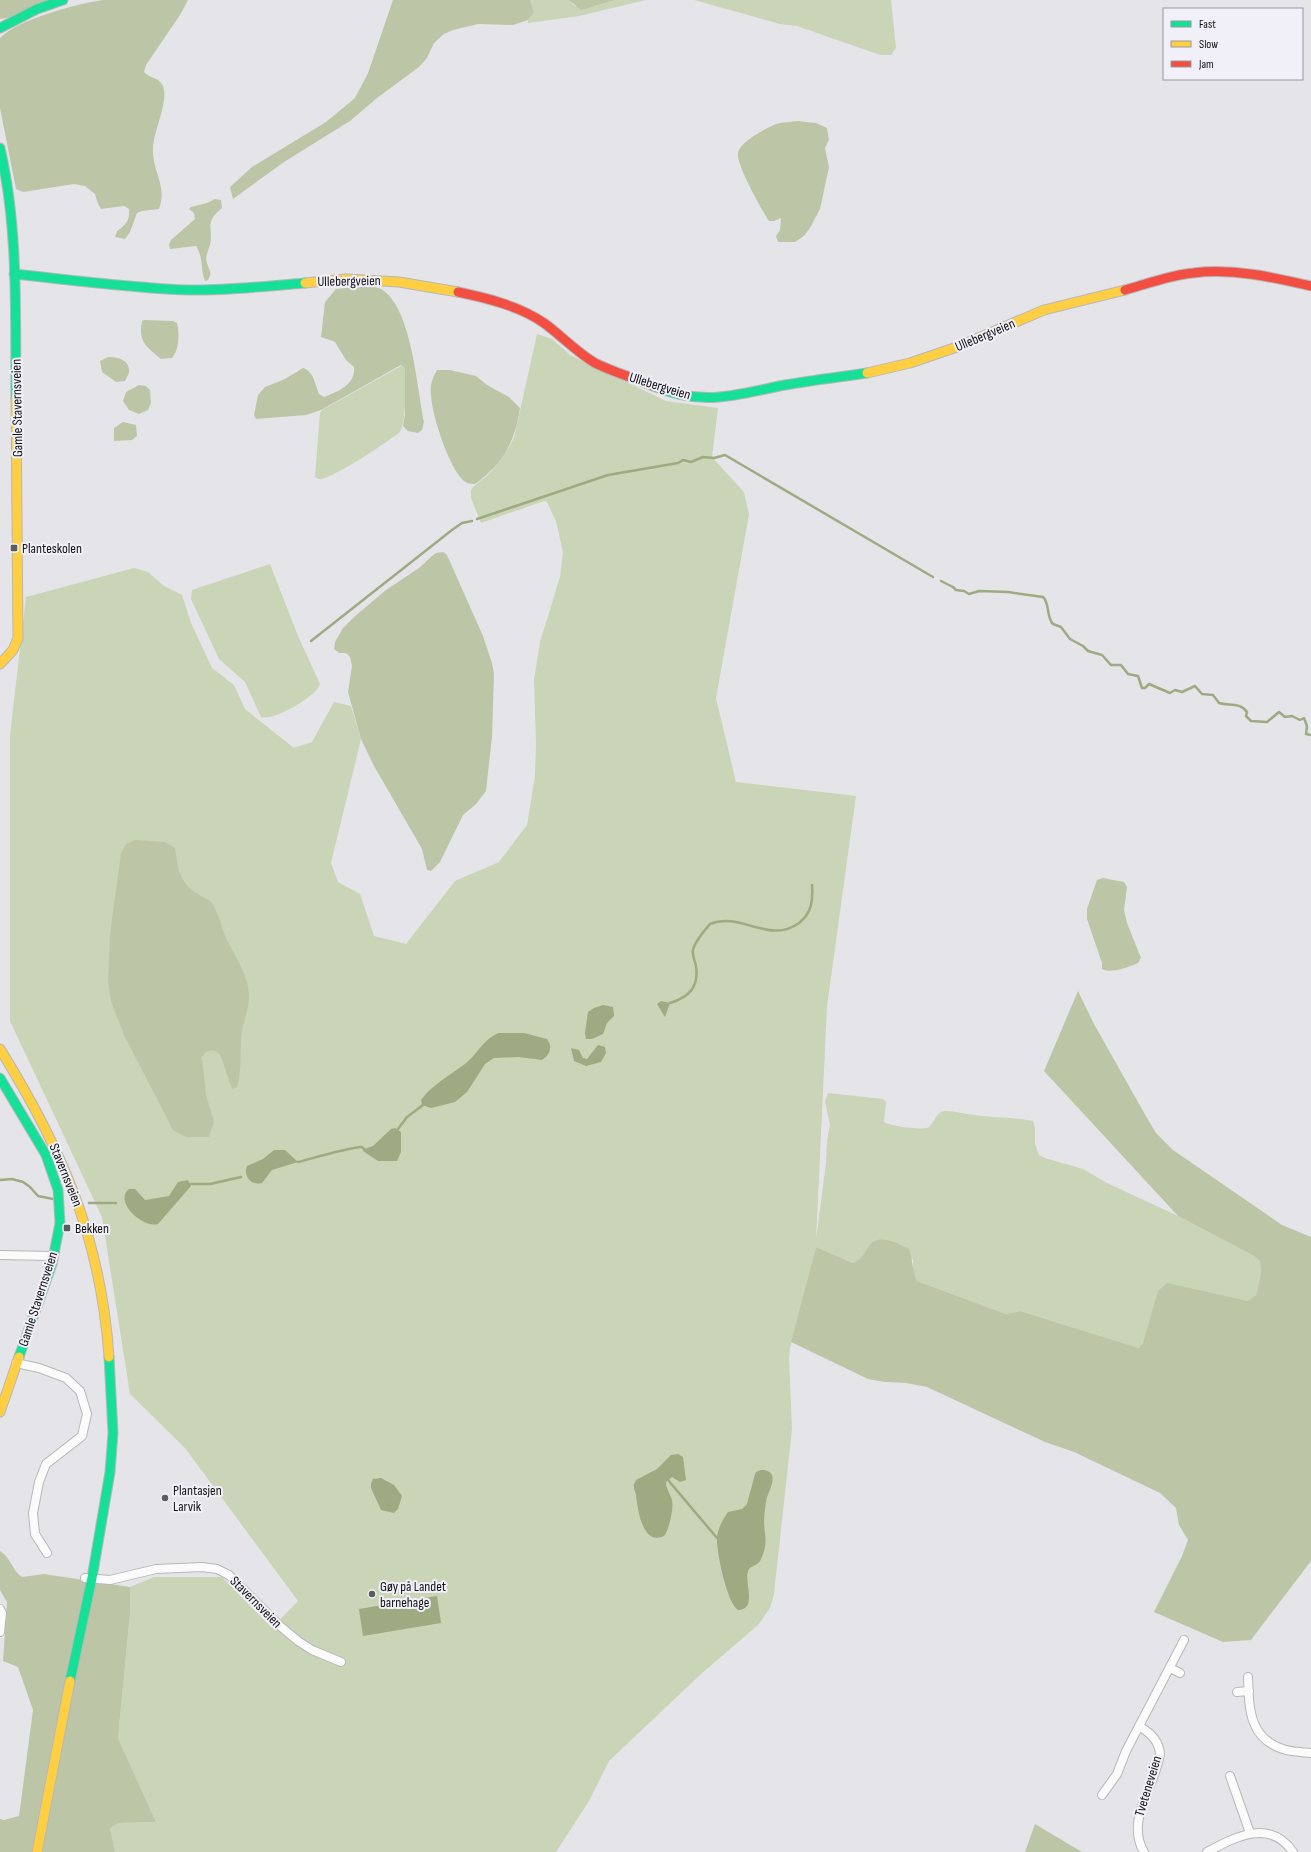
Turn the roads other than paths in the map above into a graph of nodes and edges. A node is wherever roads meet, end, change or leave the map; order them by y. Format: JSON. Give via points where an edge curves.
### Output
{"nodes":[{"id":1,"x":63,"y":0,"type":"edge"},
{"id":2,"x":0,"y":28,"type":"edge"},
{"id":3,"x":0,"y":148,"type":"edge"},
{"id":4,"x":14,"y":274,"type":"junction"},
{"id":5,"x":1311,"y":286,"type":"edge"},
{"id":6,"x":0,"y":664,"type":"edge"},
{"id":7,"x":0,"y":1049,"type":"edge"},
{"id":8,"x":0,"y":1078,"type":"edge"},
{"id":9,"x":0,"y":1255,"type":"edge"},
{"id":10,"x":53,"y":1256,"type":"junction"},
{"id":11,"x":16,"y":1363,"type":"junction"},
{"id":12,"x":0,"y":1412,"type":"edge"},
{"id":13,"x":47,"y":1553,"type":"dead end"},
{"id":14,"x":88,"y":1578,"type":"junction"},
{"id":15,"x":0,"y":1609,"type":"edge"},
{"id":16,"x":0,"y":1632,"type":"edge"},
{"id":17,"x":1184,"y":1640,"type":"dead end"},
{"id":18,"x":341,"y":1662,"type":"dead end"},
{"id":19,"x":1170,"y":1668,"type":"junction"},
{"id":20,"x":1180,"y":1673,"type":"dead end"},
{"id":21,"x":1248,"y":1677,"type":"dead end"},
{"id":22,"x":1249,"y":1691,"type":"junction"},
{"id":23,"x":1237,"y":1692,"type":"dead end"},
{"id":24,"x":1140,"y":1727,"type":"junction"},
{"id":25,"x":1311,"y":1753,"type":"edge"},
{"id":26,"x":1230,"y":1776,"type":"dead end"},
{"id":27,"x":1102,"y":1795,"type":"dead end"},
{"id":28,"x":1250,"y":1833,"type":"junction"},
{"id":29,"x":1221,"y":1849,"type":"edge"},
{"id":30,"x":37,"y":1852,"type":"edge"},
{"id":31,"x":1144,"y":1852,"type":"edge"},
{"id":32,"x":1207,"y":1852,"type":"edge"},
{"id":33,"x":1293,"y":1852,"type":"edge"}],
"edges":[{"from":1,"to":2,"type":"street","via":[[37,9]]},
{"from":3,"to":4,"type":"street","name":"Gamle Stavernsveien","via":[[13,220]]},
{"from":4,"to":5,"type":"street","name":"Ullebergveien","via":[[133,287],[188,290],[354,279],[437,287],[489,299],[518,309],[544,323],[572,347],[596,362],[660,389],[684,396],[704,398],[731,397],[910,363],[957,347],[1044,310],[1191,273],[1238,273]]},
{"from":4,"to":6,"type":"street","name":"Gamle Stavernsveien","via":[[18,434],[18,638],[13,650]]},
{"from":7,"to":14,"type":"street","name":"Stavernsveien","via":[[48,1131],[69,1176],[86,1226],[100,1280],[107,1323],[113,1432],[112,1454]]},
{"from":8,"to":10,"type":"street","name":"Gamle Stavernsveien","via":[[46,1154],[58,1190],[60,1223]]},
{"from":9,"to":10,"type":"street"},
{"from":10,"to":11,"type":"street","name":"Gamle Stavernsveien"},
{"from":11,"to":12,"type":"street","name":"Gamle Stavernsveien"},
{"from":11,"to":13,"type":"street","via":[[66,1378],[80,1391],[87,1414],[82,1436],[46,1464],[39,1482],[33,1513],[35,1534]]},
{"from":14,"to":18,"type":"street","name":"Stavernsveien","via":[[110,1580],[156,1570],[202,1567],[217,1569],[229,1575],[298,1641]]},
{"from":14,"to":30,"type":"street","name":"Stavernsveien"},
{"from":15,"to":16,"type":"street"},
{"from":17,"to":19,"type":"street"},
{"from":19,"to":20,"type":"street"},
{"from":19,"to":24,"type":"street"},
{"from":21,"to":22,"type":"street"},
{"from":22,"to":23,"type":"street"},
{"from":22,"to":25,"type":"street","via":[[1251,1718],[1263,1737],[1279,1748]]},
{"from":24,"to":27,"type":"street","via":[[1126,1751],[1117,1774]]},
{"from":24,"to":31,"type":"street","name":"Tveteneveien","via":[[1154,1738],[1160,1754],[1136,1830]]},
{"from":26,"to":28,"type":"street"},
{"from":28,"to":29,"type":"street","via":[[1239,1836]]},
{"from":28,"to":33,"type":"street","via":[[1271,1835],[1286,1843]]},
{"from":29,"to":32,"type":"street"}]}
